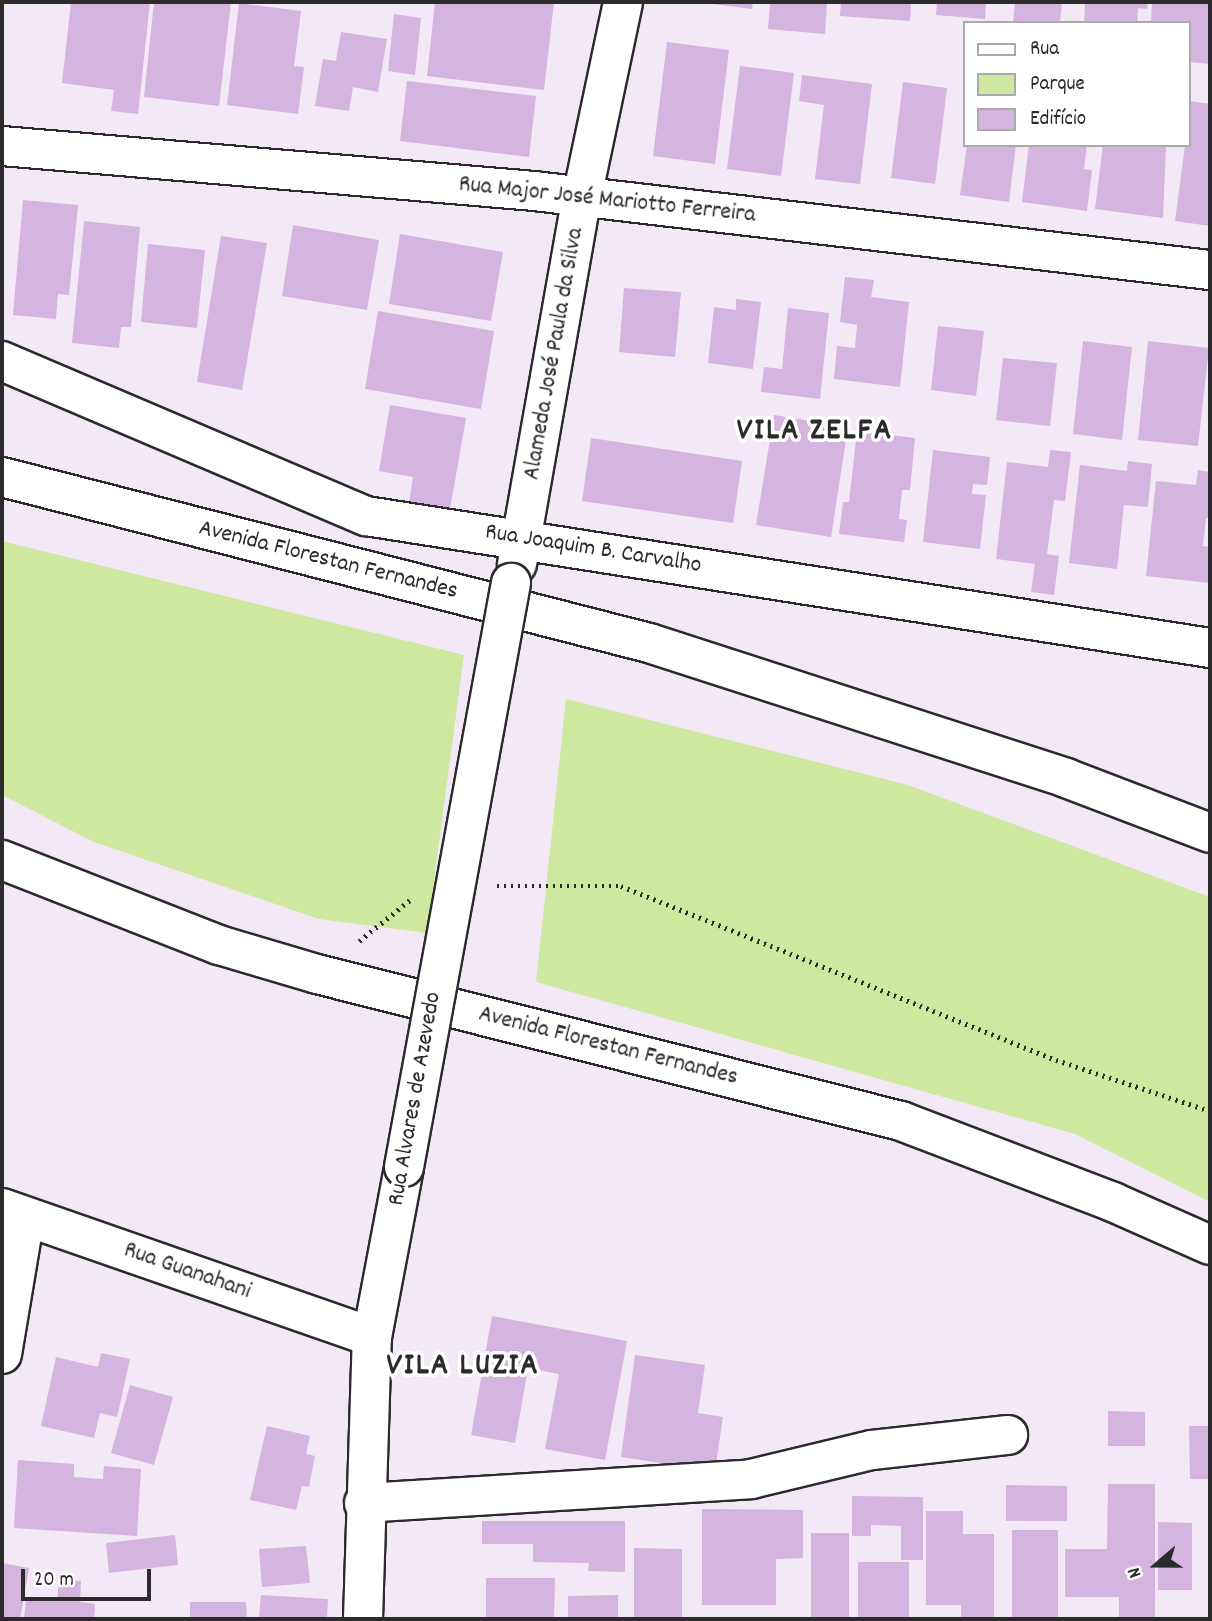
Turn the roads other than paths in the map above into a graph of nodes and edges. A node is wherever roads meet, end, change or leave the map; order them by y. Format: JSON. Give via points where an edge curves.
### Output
{"nodes":[{"id":1,"x":623,"y":2,"type":"edge"},
{"id":2,"x":2,"y":146,"type":"edge"},
{"id":3,"x":582,"y":197,"type":"junction"},
{"id":4,"x":1210,"y":270,"type":"edge"},
{"id":5,"x":2,"y":361,"type":"edge"},
{"id":6,"x":2,"y":477,"type":"edge"},
{"id":7,"x":523,"y":538,"type":"junction"},
{"id":8,"x":511,"y":583,"type":"joint"},
{"id":9,"x":1210,"y":648,"type":"edge"},
{"id":10,"x":1210,"y":833,"type":"edge"},
{"id":11,"x":2,"y":860,"type":"edge"},
{"id":12,"x":13,"y":1212,"type":"edge"},
{"id":13,"x":1210,"y":1245,"type":"edge"},
{"id":14,"x":372,"y":1337,"type":"junction"},
{"id":15,"x":2,"y":1354,"type":"edge"},
{"id":16,"x":1009,"y":1435,"type":"dead end"},
{"id":17,"x":364,"y":1503,"type":"junction"},
{"id":18,"x":363,"y":1619,"type":"edge"}],
"edges":[{"from":1,"to":3,"type":"main road","name":"Alameda José Paula da Silva"},
{"from":2,"to":3,"type":"main road","name":"Rua Major José Mariotto Ferreira"},
{"from":3,"to":4,"type":"main road","name":"Rua Major José Mariotto Ferreira"},
{"from":3,"to":7,"type":"main road","name":"Alameda José Paula da Silva"},
{"from":5,"to":7,"type":"main road","name":"Rua Joaquim B. Carvalho","via":[[366,516]]},
{"from":6,"to":10,"type":"main road","name":"Avenida Florestan Fernandes","via":[[649,643],[1066,778]]},
{"from":7,"to":8,"type":"main road","name":"Alameda José Paula da Silva"},
{"from":7,"to":9,"type":"main road","name":"Rua Joaquim B. Carvalho"},
{"from":8,"to":14,"type":"main road","name":"Rua Alvares de Azevedo","bridge":true},
{"from":11,"to":13,"type":"main road","name":"Avenida Florestan Fernandes","via":[[219,945],[317,974],[901,1121],[1113,1202]]},
{"from":12,"to":14,"type":"main road","name":"Rua Guanahani"},
{"from":12,"to":15,"type":"main road"},
{"from":14,"to":17,"type":"main road","name":"Rua Alvares de Azevedo"},
{"from":16,"to":17,"type":"main road","via":[[872,1450],[751,1479]]},
{"from":17,"to":18,"type":"main road","name":"Rua Alvares de Azevedo"}]}
